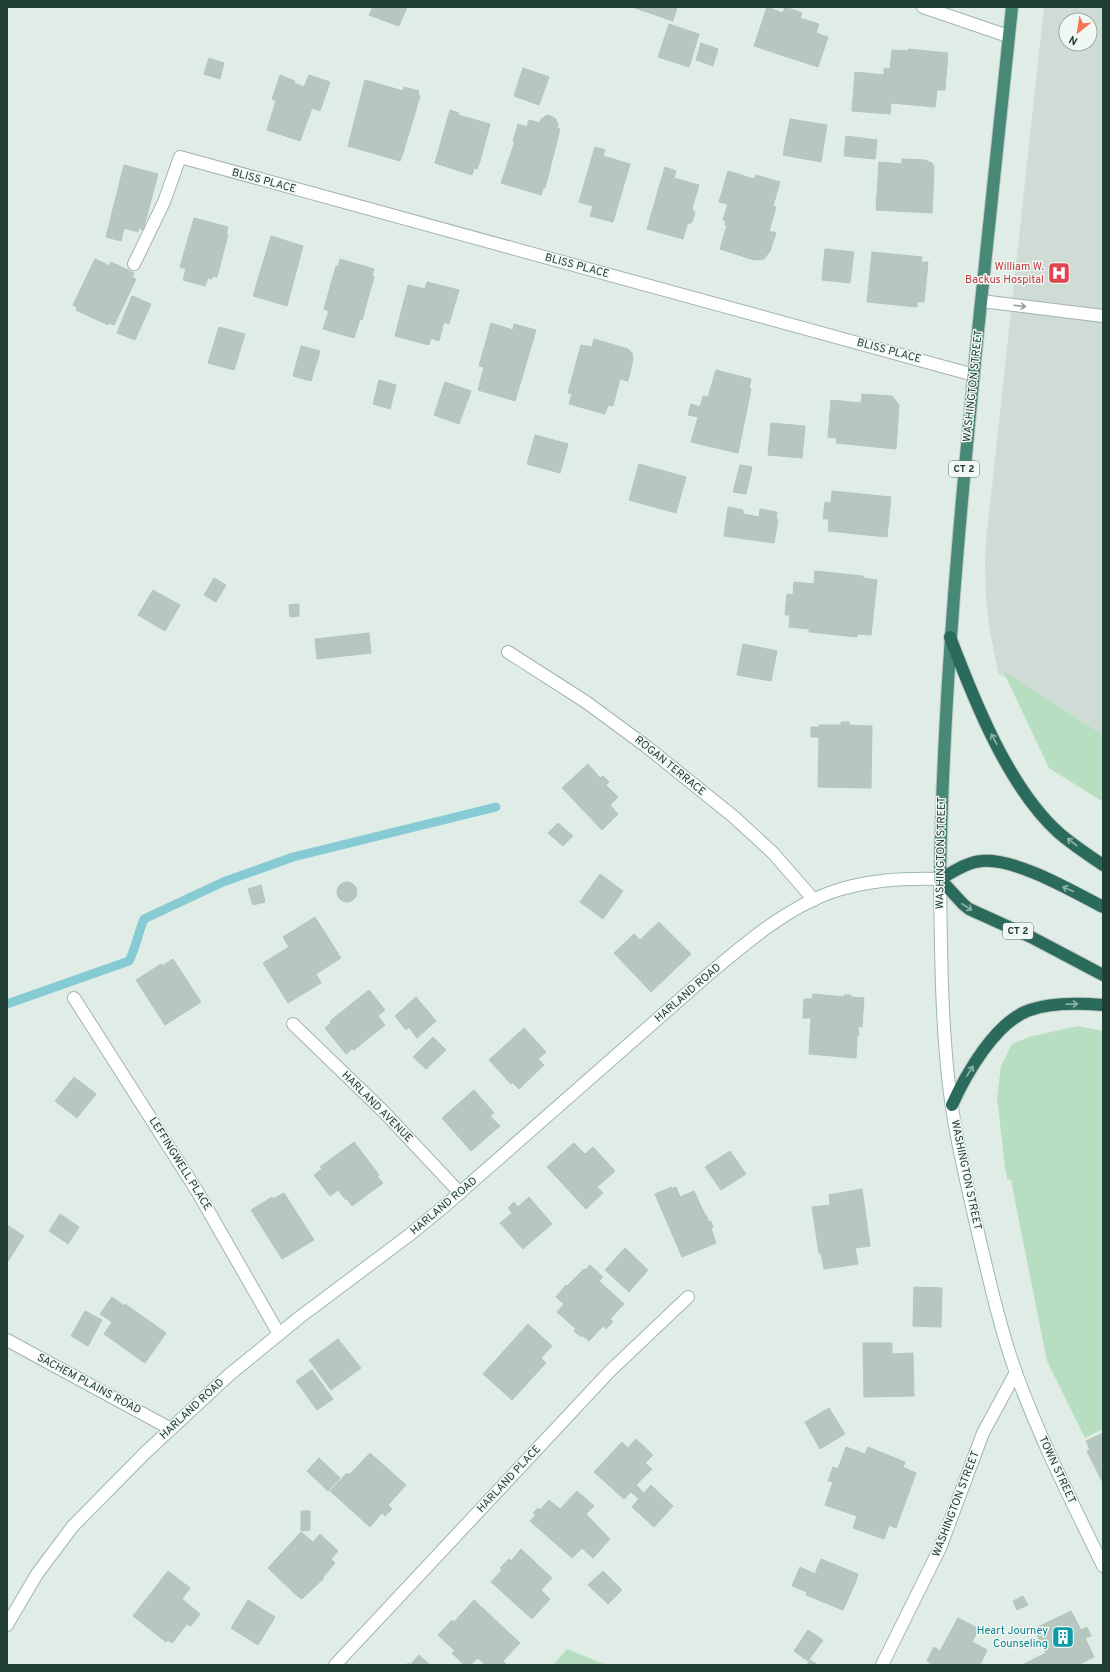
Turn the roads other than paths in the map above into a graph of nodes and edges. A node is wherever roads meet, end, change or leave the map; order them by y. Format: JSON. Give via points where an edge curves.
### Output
{"nodes":[{"id":1,"x":923,"y":7,"type":"edge"},
{"id":2,"x":1012,"y":7,"type":"edge"},
{"id":3,"x":1008,"y":36,"type":"junction"},
{"id":4,"x":134,"y":264,"type":"dead end"},
{"id":5,"x":981,"y":301,"type":"junction"},
{"id":6,"x":1103,"y":316,"type":"edge"},
{"id":7,"x":974,"y":374,"type":"junction"},
{"id":8,"x":950,"y":637,"type":"junction"},
{"id":9,"x":508,"y":652,"type":"dead end"},
{"id":10,"x":1103,"y":866,"type":"edge"},
{"id":11,"x":940,"y":879,"type":"junction"},
{"id":12,"x":814,"y":900,"type":"junction"},
{"id":13,"x":1103,"y":907,"type":"edge"},
{"id":14,"x":1103,"y":975,"type":"edge"},
{"id":15,"x":74,"y":998,"type":"dead end"},
{"id":16,"x":1103,"y":1004,"type":"edge"},
{"id":17,"x":293,"y":1024,"type":"dead end"},
{"id":18,"x":952,"y":1105,"type":"junction"},
{"id":19,"x":460,"y":1193,"type":"junction"},
{"id":20,"x":688,"y":1297,"type":"dead end"},
{"id":21,"x":279,"y":1334,"type":"junction"},
{"id":22,"x":7,"y":1340,"type":"edge"},
{"id":23,"x":1016,"y":1372,"type":"junction"},
{"id":24,"x":171,"y":1429,"type":"junction"},
{"id":25,"x":1103,"y":1566,"type":"edge"},
{"id":26,"x":7,"y":1625,"type":"edge"},
{"id":27,"x":335,"y":1665,"type":"edge"},
{"id":28,"x":882,"y":1665,"type":"edge"}],
"edges":[{"from":1,"to":3,"type":"street"},
{"from":2,"to":3,"type":"highway","name":"WASHINGTON STREET","number":"CT 2"},
{"from":3,"to":5,"type":"highway","name":"WASHINGTON STREET","number":"CT 2"},
{"from":4,"to":7,"type":"street","name":"BLISS PLACE","via":[[164,202],[180,157]]},
{"from":5,"to":6,"type":"street","one_way":true},
{"from":5,"to":7,"type":"highway","name":"WASHINGTON STREET","number":"CT 2"},
{"from":7,"to":8,"type":"highway","name":"WASHINGTON STREET","number":"CT 2"},
{"from":10,"to":8,"type":"highway","number":"CT 2","one_way":true,"via":[[1059,832],[1020,785],[981,713]]},
{"from":8,"to":11,"type":"highway","name":"WASHINGTON STREET","number":"CT 2"},
{"from":9,"to":12,"type":"street","name":"ROGAN TERRACE","via":[[586,702],[647,747],[739,822],[773,854]]},
{"from":11,"to":12,"type":"street","name":"HARLAND ROAD","via":[[909,878],[873,882],[843,889]]},
{"from":13,"to":11,"type":"highway","one_way":true,"via":[[1021,868],[1000,862],[971,863]]},
{"from":11,"to":14,"type":"highway","number":"CT 2","one_way":true,"via":[[969,909],[1031,937]]},
{"from":11,"to":18,"type":"street","name":"WASHINGTON STREET","via":[[946,1063]]},
{"from":12,"to":19,"type":"street","name":"HARLAND ROAD","via":[[774,924],[710,973]]},
{"from":15,"to":21,"type":"street","name":"LEFFINGWELL PLACE","via":[[197,1191]]},
{"from":18,"to":16,"type":"highway","one_way":true,"via":[[983,1052],[1001,1030],[1022,1013],[1030,1009],[1058,1005]]},
{"from":17,"to":19,"type":"street","name":"HARLAND AVENUE","via":[[384,1112]]},
{"from":18,"to":23,"type":"street","name":"WASHINGTON STREET","via":[[964,1174],[1003,1333]]},
{"from":19,"to":21,"type":"street","name":"HARLAND ROAD"},
{"from":20,"to":27,"type":"street","name":"HARLAND PLACE","via":[[610,1371]]},
{"from":21,"to":24,"type":"street","name":"HARLAND ROAD","via":[[229,1375]]},
{"from":22,"to":24,"type":"street","name":"SACHEM PLAINS ROAD"},
{"from":23,"to":25,"type":"street","name":"TOWN STREET","via":[[1053,1463]]},
{"from":23,"to":28,"type":"street","name":"WASHINGTON STREET","via":[[983,1433],[940,1548]]},
{"from":24,"to":26,"type":"street","name":"HARLAND ROAD","via":[[112,1484],[73,1526],[37,1574]]}]}
